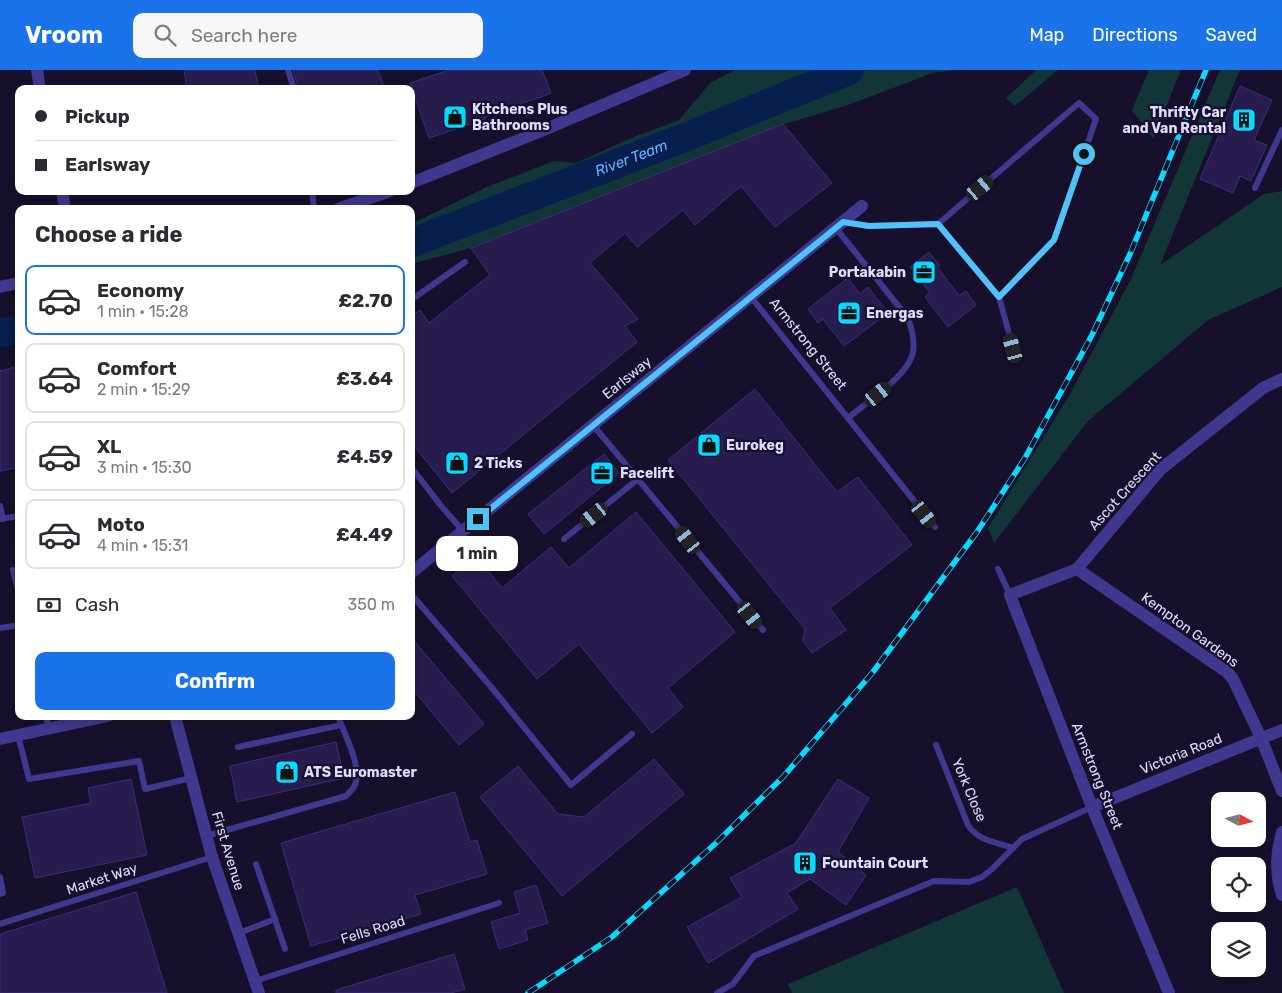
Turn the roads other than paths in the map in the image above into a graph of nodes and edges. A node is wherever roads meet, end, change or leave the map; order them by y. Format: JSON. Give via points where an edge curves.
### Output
{"nodes":[{"id":1,"x":37,"y":70,"type":"edge"},
{"id":2,"x":288,"y":70,"type":"edge"},
{"id":3,"x":685,"y":70,"type":"edge"},
{"id":4,"x":39,"y":85,"type":"edge"},
{"id":5,"x":293,"y":85,"type":"edge"},
{"id":6,"x":1282,"y":130,"type":"edge"},
{"id":7,"x":415,"y":181,"type":"edge"},
{"id":8,"x":1255,"y":188,"type":"dead end"},
{"id":9,"x":378,"y":195,"type":"edge"},
{"id":10,"x":350,"y":205,"type":"edge"},
{"id":11,"x":862,"y":206,"type":"dead end"},
{"id":12,"x":839,"y":224,"type":"junction"},
{"id":13,"x":938,"y":224,"type":"junction"},
{"id":14,"x":465,"y":262,"type":"dead end"},
{"id":15,"x":15,"y":284,"type":"edge"},
{"id":16,"x":0,"y":287,"type":"edge"},
{"id":17,"x":415,"y":297,"type":"edge"},
{"id":18,"x":751,"y":297,"type":"junction"},
{"id":19,"x":999,"y":297,"type":"junction"},
{"id":20,"x":1013,"y":348,"type":"dead end"},
{"id":21,"x":1282,"y":379,"type":"edge"},
{"id":22,"x":848,"y":418,"type":"junction"},
{"id":23,"x":593,"y":425,"type":"junction"},
{"id":24,"x":415,"y":472,"type":"edge"},
{"id":25,"x":638,"y":479,"type":"junction"},
{"id":26,"x":0,"y":506,"type":"edge"},
{"id":27,"x":15,"y":517,"type":"edge"},
{"id":28,"x":1,"y":519,"type":"edge"},
{"id":29,"x":936,"y":527,"type":"dead end"},
{"id":30,"x":463,"y":531,"type":"junction"},
{"id":31,"x":564,"y":539,"type":"dead end"},
{"id":32,"x":998,"y":569,"type":"dead end"},
{"id":33,"x":1077,"y":569,"type":"junction"},
{"id":34,"x":13,"y":570,"type":"dead end"},
{"id":35,"x":415,"y":570,"type":"edge"},
{"id":36,"x":15,"y":578,"type":"edge"},
{"id":37,"x":1010,"y":595,"type":"junction"},
{"id":38,"x":415,"y":599,"type":"edge"},
{"id":39,"x":15,"y":626,"type":"edge"},
{"id":40,"x":0,"y":628,"type":"edge"},
{"id":41,"x":763,"y":630,"type":"dead end"},
{"id":42,"x":68,"y":720,"type":"edge"},
{"id":43,"x":176,"y":720,"type":"edge"},
{"id":44,"x":339,"y":720,"type":"edge"},
{"id":45,"x":48,"y":722,"type":"edge"},
{"id":46,"x":341,"y":725,"type":"junction"},
{"id":47,"x":1282,"y":730,"type":"edge"},
{"id":48,"x":632,"y":734,"type":"dead end"},
{"id":49,"x":18,"y":735,"type":"junction"},
{"id":50,"x":1261,"y":738,"type":"junction"},
{"id":51,"x":0,"y":739,"type":"edge"},
{"id":52,"x":936,"y":745,"type":"dead end"},
{"id":53,"x":238,"y":747,"type":"dead end"},
{"id":54,"x":191,"y":778,"type":"junction"},
{"id":55,"x":1282,"y":791,"type":"edge"},
{"id":56,"x":1092,"y":807,"type":"junction"},
{"id":57,"x":1282,"y":832,"type":"edge"},
{"id":58,"x":206,"y":836,"type":"junction"},
{"id":59,"x":1014,"y":848,"type":"junction"},
{"id":60,"x":212,"y":857,"type":"junction"},
{"id":61,"x":256,"y":864,"type":"dead end"},
{"id":62,"x":0,"y":877,"type":"edge"},
{"id":63,"x":0,"y":894,"type":"edge"},
{"id":64,"x":1282,"y":895,"type":"edge"},
{"id":65,"x":499,"y":904,"type":"dead end"},
{"id":66,"x":275,"y":919,"type":"junction"},
{"id":67,"x":0,"y":924,"type":"edge"},
{"id":68,"x":238,"y":933,"type":"junction"},
{"id":69,"x":285,"y":950,"type":"dead end"},
{"id":70,"x":257,"y":987,"type":"edge"},
{"id":71,"x":717,"y":993,"type":"edge"},
{"id":72,"x":1169,"y":993,"type":"edge"}],
"edges":[{"from":1,"to":4,"type":"street"},
{"from":2,"to":5,"type":"lane"},
{"from":3,"to":7,"type":"street"},
{"from":6,"to":8,"type":"lane"},
{"from":9,"to":10,"type":"street"},
{"from":11,"to":12,"type":"street","name":"Earlsway"},
{"from":12,"to":13,"type":"lane"},
{"from":12,"to":18,"type":"street","name":"Earlsway"},
{"from":12,"to":22,"type":"lane","via":[[908,318],[914,335],[913,354],[902,374]]},
{"from":13,"to":19,"type":"lane"},
{"from":13,"to":19,"type":"lane","via":[[1080,103],[1096,119],[1054,240]]},
{"from":14,"to":17,"type":"lane"},
{"from":15,"to":16,"type":"street"},
{"from":18,"to":22,"type":"lane","name":"Armstrong Street"},
{"from":18,"to":23,"type":"street","name":"Earlsway"},
{"from":19,"to":20,"type":"lane"},
{"from":21,"to":33,"type":"street","name":"Ascot Crescent","via":[[1263,388],[1160,470]]},
{"from":22,"to":29,"type":"lane","name":"Armstrong Street"},
{"from":23,"to":25,"type":"lane"},
{"from":23,"to":30,"type":"street","name":"Earlsway"},
{"from":24,"to":30,"type":"lane"},
{"from":25,"to":31,"type":"lane"},
{"from":25,"to":41,"type":"lane"},
{"from":26,"to":28,"type":"lane"},
{"from":27,"to":28,"type":"lane"},
{"from":30,"to":35,"type":"street","name":"Earlsway"},
{"from":32,"to":37,"type":"lane","name":"Armstrong Street"},
{"from":33,"to":37,"type":"street","name":"Ascot Crescent"},
{"from":33,"to":50,"type":"street","name":"Kempton Gardens","via":[[1227,672],[1238,687]]},
{"from":34,"to":36,"type":"lane"},
{"from":37,"to":56,"type":"street","name":"Armstrong Street"},
{"from":38,"to":48,"type":"lane","via":[[571,785]]},
{"from":39,"to":40,"type":"lane"},
{"from":42,"to":45,"type":"street"},
{"from":43,"to":54,"type":"street","name":"First Avenue"},
{"from":44,"to":46,"type":"lane"},
{"from":45,"to":49,"type":"street"},
{"from":46,"to":53,"type":"lane"},
{"from":46,"to":58,"type":"lane","via":[[357,777],[346,796]]},
{"from":47,"to":50,"type":"street","name":"Victoria Road"},
{"from":49,"to":51,"type":"street"},
{"from":49,"to":54,"type":"lane","via":[[29,779],[138,761],[145,789]]},
{"from":50,"to":55,"type":"street","name":"Kempton Gardens"},
{"from":50,"to":56,"type":"street","name":"Victoria Road"},
{"from":52,"to":59,"type":"lane","name":"York Close","via":[[973,832],[980,838]]},
{"from":54,"to":58,"type":"street","name":"First Avenue"},
{"from":56,"to":59,"type":"lane","via":[[1022,839]]},
{"from":56,"to":72,"type":"street","name":"Armstrong Street"},
{"from":57,"to":64,"type":"street","via":[[1276,868]]},
{"from":58,"to":60,"type":"street","name":"First Avenue"},
{"from":59,"to":71,"type":"lane","via":[[982,877],[969,882],[934,882],[754,956],[733,984]]},
{"from":60,"to":67,"type":"lane","name":"Market Way"},
{"from":60,"to":68,"type":"street","name":"First Avenue"},
{"from":61,"to":66,"type":"lane"},
{"from":62,"to":63,"type":"lane","via":[[3,893]]},
{"from":65,"to":70,"type":"lane","name":"Fells Road"},
{"from":66,"to":68,"type":"lane"},
{"from":66,"to":69,"type":"lane"},
{"from":68,"to":70,"type":"street","name":"First Avenue"}]}
